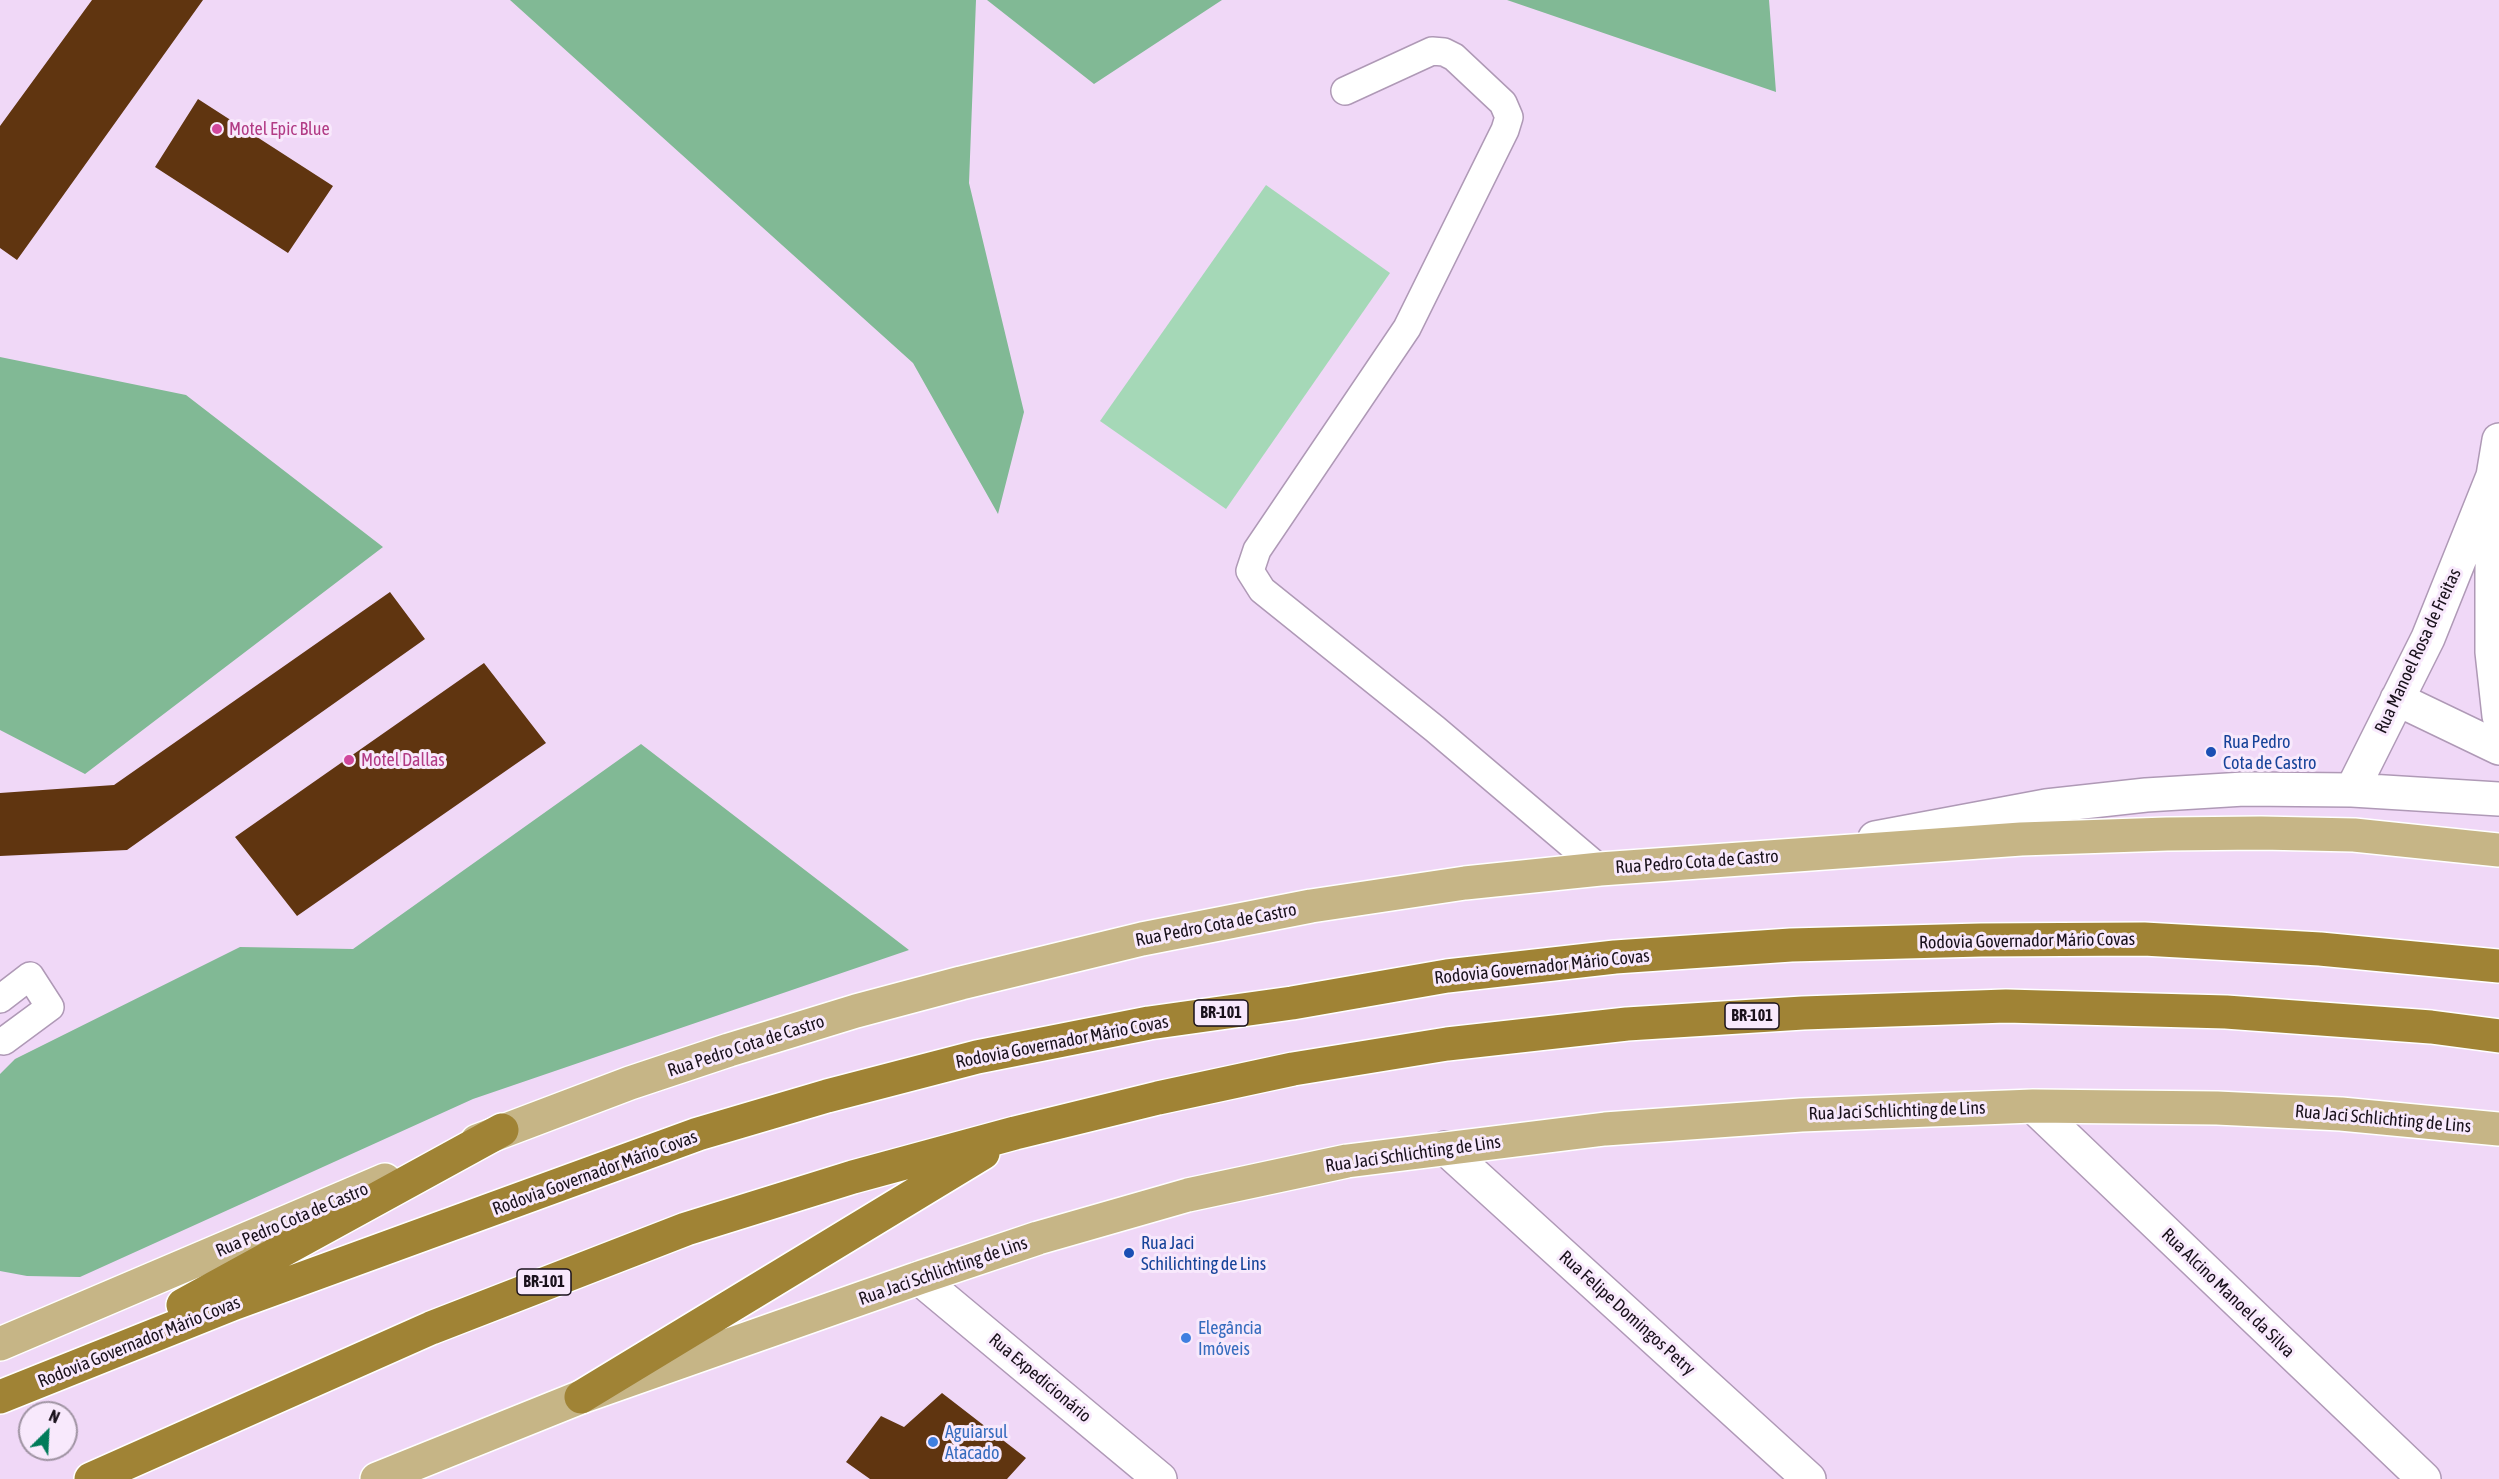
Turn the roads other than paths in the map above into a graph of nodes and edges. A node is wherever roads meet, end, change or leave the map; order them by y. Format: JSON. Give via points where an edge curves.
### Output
{"nodes":[{"id":1,"x":1345,"y":91,"type":"dead end"},
{"id":2,"x":2499,"y":440,"type":"edge"},
{"id":3,"x":2493,"y":476,"type":"junction"},
{"id":4,"x":2397,"y":699,"type":"junction"},
{"id":5,"x":2499,"y":716,"type":"edge"},
{"id":6,"x":2499,"y":747,"type":"edge"},
{"id":7,"x":2352,"y":790,"type":"junction"},
{"id":8,"x":2499,"y":799,"type":"edge"},
{"id":9,"x":2499,"y":850,"type":"edge"},
{"id":10,"x":1766,"y":858,"type":"junction"},
{"id":11,"x":1600,"y":869,"type":"junction"},
{"id":12,"x":2499,"y":966,"type":"edge"},
{"id":13,"x":0,"y":999,"type":"edge"},
{"id":14,"x":2499,"y":1036,"type":"edge"},
{"id":15,"x":4,"y":1041,"type":"dead end"},
{"id":16,"x":2033,"y":1106,"type":"junction"},
{"id":17,"x":2499,"y":1129,"type":"edge"},
{"id":18,"x":502,"y":1130,"type":"junction"},
{"id":19,"x":1015,"y":1133,"type":"junction"},
{"id":20,"x":1445,"y":1148,"type":"junction"},
{"id":21,"x":919,"y":1278,"type":"junction"},
{"id":22,"x":0,"y":1344,"type":"edge"},
{"id":23,"x":0,"y":1395,"type":"edge"},
{"id":24,"x":581,"y":1397,"type":"junction"},
{"id":25,"x":91,"y":1479,"type":"edge"},
{"id":26,"x":377,"y":1479,"type":"edge"},
{"id":27,"x":1160,"y":1479,"type":"edge"},
{"id":28,"x":1809,"y":1479,"type":"edge"},
{"id":29,"x":2424,"y":1479,"type":"edge"}],
"edges":[{"from":1,"to":11,"type":"lane","via":[[1432,51],[1444,52],[1503,103],[1509,117],[1407,328],[1257,550],[1250,571],[1262,590]]},
{"from":2,"to":3,"type":"street","name":"Rua Manoel Rosa de Freitas"},
{"from":3,"to":4,"type":"street","name":"Rua Manoel Rosa de Freitas","via":[[2427,638]]},
{"from":3,"to":5,"type":"street","name":"Rua Manoel Rosa de Freitas","via":[[2492,652]]},
{"from":4,"to":6,"type":"street"},
{"from":4,"to":7,"type":"street","name":"Rua Manoel Rosa de Freitas"},
{"from":7,"to":8,"type":"street"},
{"from":7,"to":10,"type":"street","via":[[2244,789],[2046,806]]},
{"from":9,"to":10,"type":"main road","name":"Rua Pedro Cota de Castro","via":[[2354,836],[2261,833],[2021,839]]},
{"from":10,"to":11,"type":"main road","name":"Rua Pedro Cota de Castro"},
{"from":11,"to":18,"type":"main road","name":"Rua Pedro Cota de Castro","via":[[1465,883],[1311,906],[1120,945],[856,1011],[630,1083]]},
{"from":12,"to":23,"type":"highway","name":"Rodovia Governador Mário Covas","number":"BR-101","via":[[2320,949],[2145,939],[1791,945],[1615,957],[1447,976],[1149,1023],[977,1057],[699,1134],[235,1304]]},
{"from":13,"to":15,"type":"lane","via":[[30,976],[50,1007]]},
{"from":14,"to":19,"type":"highway","number":"BR-101","via":[[2431,1026],[2226,1012],[2006,1006],[1628,1024],[1447,1044],[1293,1069]]},
{"from":16,"to":17,"type":"main road","name":"Rua Jaci Schlichting de Lins","via":[[2341,1114]]},
{"from":16,"to":20,"type":"main road","name":"Rua Jaci Schlichting de Lins","via":[[1605,1129]]},
{"from":16,"to":29,"type":"street","name":"Rua Alcino Manoel da Silva"},
{"from":18,"to":22,"type":"main road","name":"Rua Pedro Cota de Castro"},
{"from":18,"to":23,"type":"highway","via":[[147,1325]]},
{"from":19,"to":24,"type":"highway"},
{"from":19,"to":25,"type":"highway","number":"BR-101","via":[[853,1177],[664,1237],[431,1328]]},
{"from":20,"to":21,"type":"main road","name":"Rua Jaci Schlichting de Lins","via":[[1347,1161],[1188,1196],[1038,1238]]},
{"from":20,"to":28,"type":"street","name":"Rua Felipe Domingos Petry"},
{"from":21,"to":24,"type":"main road","name":"Rua Jaci Schlichting de Lins"},
{"from":21,"to":27,"type":"street","name":"Rua Expedicionário"},
{"from":24,"to":26,"type":"main road","name":"Rua Jaci Schlichting de Lins"}]}
